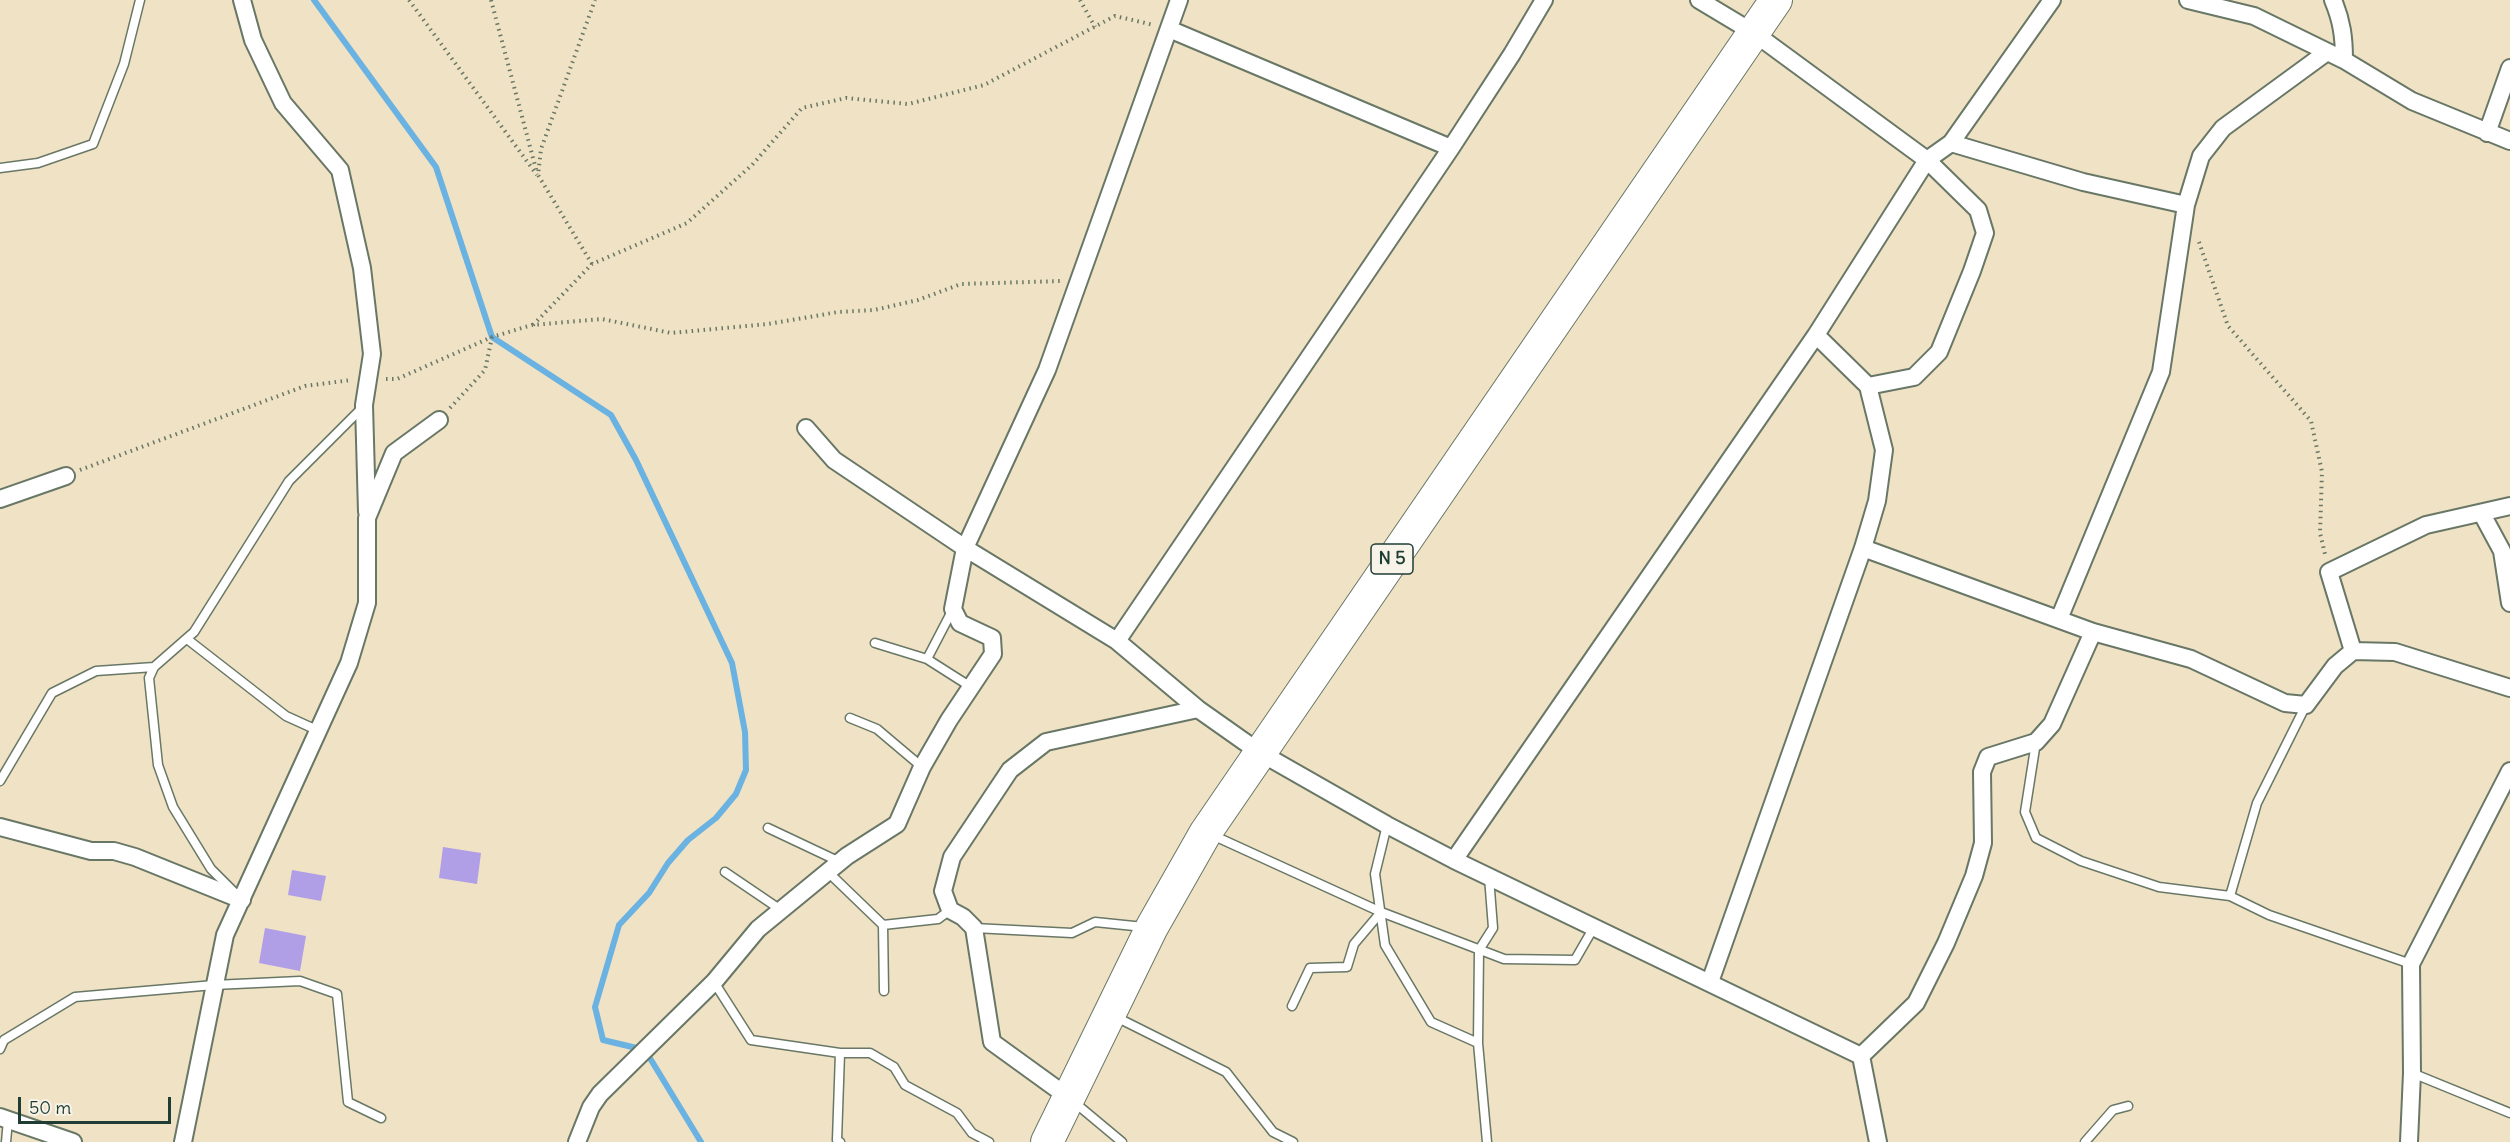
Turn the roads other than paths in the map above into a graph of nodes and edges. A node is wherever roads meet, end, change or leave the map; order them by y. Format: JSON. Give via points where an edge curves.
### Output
{"nodes":[{"id":1,"x":140,"y":0,"type":"edge"},
{"id":2,"x":242,"y":0,"type":"edge"},
{"id":3,"x":1179,"y":0,"type":"edge"},
{"id":4,"x":1544,"y":0,"type":"edge"},
{"id":5,"x":1699,"y":0,"type":"edge"},
{"id":6,"x":1776,"y":0,"type":"edge"},
{"id":7,"x":2052,"y":0,"type":"edge"},
{"id":8,"x":2333,"y":0,"type":"edge"},
{"id":9,"x":2197,"y":1,"type":"edge"},
{"id":10,"x":1169,"y":29,"type":"junction"},
{"id":11,"x":1754,"y":33,"type":"junction"},
{"id":12,"x":2327,"y":52,"type":"junction"},
{"id":13,"x":2344,"y":60,"type":"junction"},
{"id":14,"x":2510,"y":68,"type":"edge"},
{"id":15,"x":2487,"y":133,"type":"junction"},
{"id":16,"x":2510,"y":141,"type":"edge"},
{"id":17,"x":1951,"y":143,"type":"junction"},
{"id":18,"x":1451,"y":148,"type":"junction"},
{"id":19,"x":1927,"y":160,"type":"junction"},
{"id":20,"x":0,"y":168,"type":"edge"},
{"id":21,"x":2186,"y":205,"type":"junction"},
{"id":22,"x":1816,"y":335,"type":"junction"},
{"id":23,"x":1868,"y":386,"type":"junction"},
{"id":24,"x":364,"y":405,"type":"junction"},
{"id":25,"x":439,"y":420,"type":"road end"},
{"id":26,"x":806,"y":428,"type":"dead end"},
{"id":27,"x":66,"y":476,"type":"road end"},
{"id":28,"x":0,"y":499,"type":"edge"},
{"id":29,"x":2510,"y":506,"type":"edge"},
{"id":30,"x":2482,"y":514,"type":"junction"},
{"id":31,"x":367,"y":518,"type":"junction"},
{"id":32,"x":965,"y":548,"type":"junction"},
{"id":33,"x":1863,"y":548,"type":"junction"},
{"id":34,"x":2510,"y":603,"type":"edge"},
{"id":35,"x":953,"y":609,"type":"junction"},
{"id":36,"x":2060,"y":619,"type":"junction"},
{"id":37,"x":2093,"y":632,"type":"junction"},
{"id":38,"x":187,"y":639,"type":"junction"},
{"id":39,"x":1117,"y":641,"type":"junction"},
{"id":40,"x":875,"y":643,"type":"dead end"},
{"id":41,"x":2353,"y":651,"type":"junction"},
{"id":42,"x":927,"y":659,"type":"junction"},
{"id":43,"x":154,"y":667,"type":"junction"},
{"id":44,"x":971,"y":687,"type":"junction"},
{"id":45,"x":2510,"y":688,"type":"edge"},
{"id":46,"x":2306,"y":705,"type":"junction"},
{"id":47,"x":1198,"y":709,"type":"junction"},
{"id":48,"x":850,"y":718,"type":"dead end"},
{"id":49,"x":319,"y":731,"type":"junction"},
{"id":50,"x":2036,"y":742,"type":"junction"},
{"id":51,"x":1259,"y":752,"type":"junction"},
{"id":52,"x":922,"y":767,"type":"junction"},
{"id":53,"x":2510,"y":771,"type":"edge"},
{"id":54,"x":0,"y":781,"type":"edge"},
{"id":55,"x":1388,"y":825,"type":"junction"},
{"id":56,"x":0,"y":827,"type":"edge"},
{"id":57,"x":768,"y":828,"type":"dead end"},
{"id":58,"x":1206,"y":832,"type":"junction"},
{"id":59,"x":1454,"y":860,"type":"junction"},
{"id":60,"x":834,"y":867,"type":"junction"},
{"id":61,"x":725,"y":872,"type":"dead end"},
{"id":62,"x":1489,"y":877,"type":"junction"},
{"id":63,"x":2230,"y":896,"type":"junction"},
{"id":64,"x":242,"y":900,"type":"junction"},
{"id":65,"x":782,"y":910,"type":"junction"},
{"id":66,"x":950,"y":910,"type":"junction"},
{"id":67,"x":1381,"y":912,"type":"junction"},
{"id":68,"x":883,"y":925,"type":"junction"},
{"id":69,"x":1152,"y":927,"type":"junction"},
{"id":70,"x":1594,"y":927,"type":"junction"},
{"id":71,"x":974,"y":928,"type":"junction"},
{"id":72,"x":1479,"y":950,"type":"junction"},
{"id":73,"x":2410,"y":964,"type":"junction"},
{"id":74,"x":714,"y":982,"type":"junction"},
{"id":75,"x":1710,"y":982,"type":"junction"},
{"id":76,"x":214,"y":985,"type":"junction"},
{"id":77,"x":884,"y":991,"type":"dead end"},
{"id":78,"x":1292,"y":1006,"type":"dead end"},
{"id":79,"x":1111,"y":1014,"type":"junction"},
{"id":80,"x":1478,"y":1043,"type":"junction"},
{"id":81,"x":0,"y":1049,"type":"edge"},
{"id":82,"x":840,"y":1053,"type":"junction"},
{"id":83,"x":1861,"y":1056,"type":"junction"},
{"id":84,"x":2412,"y":1073,"type":"junction"},
{"id":85,"x":1068,"y":1097,"type":"junction"},
{"id":86,"x":2128,"y":1106,"type":"dead end"},
{"id":87,"x":2510,"y":1113,"type":"edge"},
{"id":88,"x":4,"y":1118,"type":"edge"},
{"id":89,"x":381,"y":1118,"type":"dead end"},
{"id":90,"x":6,"y":1142,"type":"edge"},
{"id":91,"x":74,"y":1142,"type":"edge"},
{"id":92,"x":183,"y":1142,"type":"edge"},
{"id":93,"x":577,"y":1142,"type":"edge"},
{"id":94,"x":840,"y":1142,"type":"edge"},
{"id":95,"x":989,"y":1142,"type":"edge"},
{"id":96,"x":1047,"y":1142,"type":"edge"},
{"id":97,"x":1122,"y":1142,"type":"edge"},
{"id":98,"x":1293,"y":1142,"type":"edge"},
{"id":99,"x":1487,"y":1142,"type":"edge"},
{"id":100,"x":1878,"y":1142,"type":"edge"},
{"id":101,"x":2085,"y":1142,"type":"edge"},
{"id":102,"x":2409,"y":1142,"type":"edge"}],
"edges":[{"from":1,"to":20,"type":"lane","via":[[124,64],[93,144],[38,163]]},
{"from":2,"to":24,"type":"street","via":[[253,40],[283,103],[340,170],[362,268],[372,354]]},
{"from":3,"to":10,"type":"street"},
{"from":4,"to":18,"type":"street"},
{"from":5,"to":11,"type":"street"},
{"from":6,"to":11,"type":"highway","number":"N 5"},
{"from":7,"to":17,"type":"street"},
{"from":8,"to":13,"type":"street","via":[[2341,19]]},
{"from":9,"to":12,"type":"street","via":[[2254,16]]},
{"from":10,"to":18,"type":"street"},
{"from":10,"to":32,"type":"street","via":[[1047,370]]},
{"from":11,"to":19,"type":"street"},
{"from":11,"to":51,"type":"highway","number":"N 5"},
{"from":12,"to":13,"type":"street"},
{"from":12,"to":21,"type":"street","via":[[2223,128],[2201,156]]},
{"from":13,"to":15,"type":"street","via":[[2412,101]]},
{"from":14,"to":15,"type":"street"},
{"from":15,"to":16,"type":"street"},
{"from":17,"to":19,"type":"street"},
{"from":17,"to":21,"type":"street","via":[[2083,182]]},
{"from":18,"to":39,"type":"street"},
{"from":19,"to":22,"type":"street"},
{"from":19,"to":23,"type":"street","via":[[1978,210],[1985,233],[1939,352],[1914,377]]},
{"from":21,"to":36,"type":"street","via":[[2161,372]]},
{"from":22,"to":23,"type":"street"},
{"from":22,"to":59,"type":"street"},
{"from":23,"to":33,"type":"street","via":[[1884,450]]},
{"from":24,"to":31,"type":"street"},
{"from":24,"to":38,"type":"lane","via":[[289,481]]},
{"from":25,"to":31,"type":"street","via":[[394,453]]},
{"from":26,"to":32,"type":"street","via":[[834,460]]},
{"from":27,"to":28,"type":"street"},
{"from":29,"to":30,"type":"street"},
{"from":30,"to":34,"type":"street","via":[[2502,551]]},
{"from":30,"to":41,"type":"street","via":[[2426,525],[2329,572]]},
{"from":31,"to":49,"type":"street","via":[[367,603],[349,663]]},
{"from":32,"to":35,"type":"street"},
{"from":32,"to":39,"type":"street"},
{"from":33,"to":36,"type":"street"},
{"from":33,"to":75,"type":"street"},
{"from":35,"to":42,"type":"lane"},
{"from":35,"to":44,"type":"street","via":[[960,623],[992,638],[993,654]]},
{"from":36,"to":37,"type":"street"},
{"from":37,"to":46,"type":"street","via":[[2191,660],[2285,703]]},
{"from":37,"to":50,"type":"street","via":[[2052,724]]},
{"from":38,"to":43,"type":"lane"},
{"from":38,"to":49,"type":"lane","via":[[286,716]]},
{"from":39,"to":47,"type":"street"},
{"from":40,"to":42,"type":"lane"},
{"from":41,"to":45,"type":"street","via":[[2395,652]]},
{"from":41,"to":46,"type":"street","via":[[2335,666]]},
{"from":42,"to":44,"type":"lane"},
{"from":43,"to":54,"type":"lane","via":[[96,671],[52,693]]},
{"from":43,"to":64,"type":"lane","via":[[149,678],[158,765],[173,807],[211,869]]},
{"from":44,"to":52,"type":"street"},
{"from":46,"to":63,"type":"lane","via":[[2257,802]]},
{"from":47,"to":51,"type":"street"},
{"from":47,"to":66,"type":"street","via":[[1046,742],[1010,770],[952,857],[943,891]]},
{"from":48,"to":52,"type":"lane","via":[[877,729]]},
{"from":49,"to":64,"type":"street"},
{"from":50,"to":63,"type":"lane","via":[[2025,812],[2036,838],[2082,861],[2159,887]]},
{"from":50,"to":83,"type":"street","via":[[1988,757],[1982,772],[1983,843],[1974,876],[1946,943],[1916,1003]]},
{"from":51,"to":55,"type":"street"},
{"from":51,"to":58,"type":"highway","number":"N 5"},
{"from":52,"to":60,"type":"street","via":[[897,824]]},
{"from":53,"to":73,"type":"street"},
{"from":55,"to":59,"type":"street"},
{"from":55,"to":67,"type":"lane","via":[[1375,874]]},
{"from":56,"to":64,"type":"street","via":[[92,851],[114,851],[135,857]]},
{"from":57,"to":60,"type":"lane"},
{"from":58,"to":67,"type":"lane"},
{"from":58,"to":69,"type":"highway","number":"N 5"},
{"from":59,"to":62,"type":"street"},
{"from":60,"to":65,"type":"street"},
{"from":60,"to":68,"type":"lane"},
{"from":61,"to":65,"type":"lane"},
{"from":62,"to":70,"type":"street"},
{"from":62,"to":72,"type":"lane","via":[[1493,928]]},
{"from":63,"to":73,"type":"lane","via":[[2269,915]]},
{"from":64,"to":76,"type":"street","via":[[225,935]]},
{"from":65,"to":74,"type":"street","via":[[758,929]]},
{"from":66,"to":68,"type":"lane","via":[[938,919]]},
{"from":66,"to":71,"type":"street"},
{"from":67,"to":72,"type":"lane"},
{"from":67,"to":78,"type":"lane","via":[[1354,944],[1347,967],[1310,968]]},
{"from":67,"to":80,"type":"lane","via":[[1385,945],[1431,1022]]},
{"from":68,"to":77,"type":"lane"},
{"from":69,"to":71,"type":"lane","via":[[1095,922],[1072,933]]},
{"from":69,"to":79,"type":"highway","number":"N 5"},
{"from":70,"to":72,"type":"lane","via":[[1575,960],[1504,959]]},
{"from":70,"to":75,"type":"street"},
{"from":71,"to":85,"type":"street","via":[[992,1042]]},
{"from":72,"to":80,"type":"lane"},
{"from":73,"to":84,"type":"street"},
{"from":74,"to":82,"type":"lane","via":[[751,1040]]},
{"from":74,"to":93,"type":"street","via":[[600,1094]]},
{"from":75,"to":83,"type":"street"},
{"from":76,"to":81,"type":"lane","via":[[75,997],[4,1040]]},
{"from":76,"to":89,"type":"lane","via":[[300,981],[337,994],[348,1102]]},
{"from":76,"to":92,"type":"street"},
{"from":79,"to":85,"type":"highway","number":"N 5"},
{"from":79,"to":98,"type":"lane","via":[[1226,1072],[1273,1132]]},
{"from":80,"to":99,"type":"lane"},
{"from":82,"to":94,"type":"lane"},
{"from":82,"to":95,"type":"lane","via":[[870,1053],[894,1067],[905,1085],[957,1113],[972,1133]]},
{"from":83,"to":100,"type":"street"},
{"from":84,"to":87,"type":"lane"},
{"from":84,"to":102,"type":"street"},
{"from":85,"to":96,"type":"highway","number":"N 5"},
{"from":85,"to":97,"type":"lane"},
{"from":86,"to":101,"type":"lane","via":[[2113,1110]]},
{"from":88,"to":90,"type":"lane"},
{"from":88,"to":91,"type":"street"}]}
